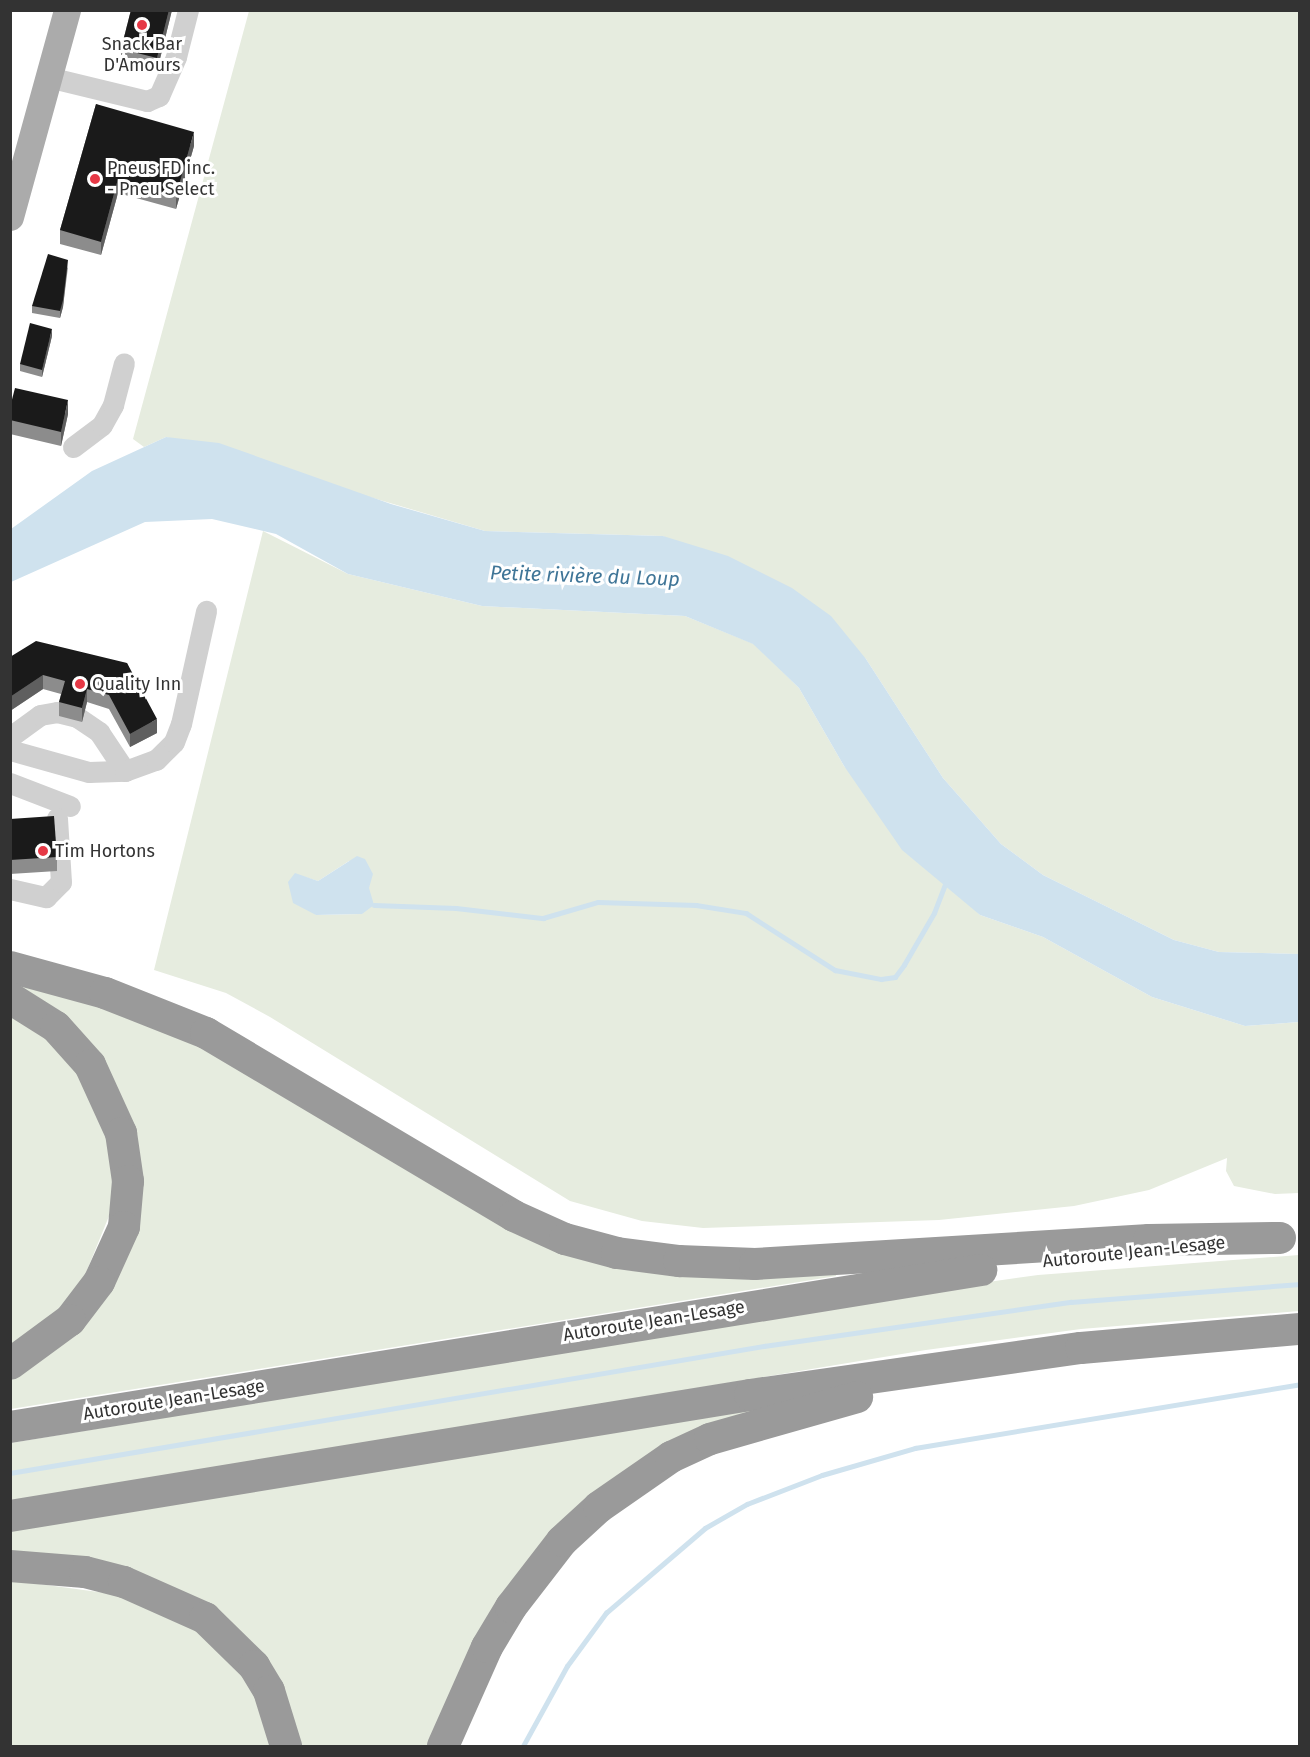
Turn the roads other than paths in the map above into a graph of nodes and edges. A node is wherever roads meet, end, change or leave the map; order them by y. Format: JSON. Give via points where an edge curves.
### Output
{"nodes":[{"id":1,"x":67,"y":10,"type":"edge"},
{"id":2,"x":188,"y":10,"type":"edge"},
{"id":3,"x":48,"y":77,"type":"junction"},
{"id":4,"x":10,"y":218,"type":"edge"},
{"id":5,"x":124,"y":363,"type":"dead end"},
{"id":6,"x":73,"y":447,"type":"dead end"},
{"id":7,"x":206,"y":612,"type":"dead end"},
{"id":8,"x":10,"y":737,"type":"edge"},
{"id":9,"x":10,"y":750,"type":"edge"},
{"id":10,"x":125,"y":771,"type":"junction"},
{"id":11,"x":10,"y":783,"type":"edge"},
{"id":12,"x":10,"y":889,"type":"edge"},
{"id":13,"x":10,"y":967,"type":"edge"},
{"id":14,"x":10,"y":998,"type":"edge"},
{"id":15,"x":1290,"y":1238,"type":"edge"},
{"id":16,"x":1299,"y":1329,"type":"edge"},
{"id":17,"x":1081,"y":1348,"type":"junction"},
{"id":18,"x":10,"y":1364,"type":"edge"},
{"id":19,"x":10,"y":1427,"type":"edge"},
{"id":20,"x":10,"y":1516,"type":"edge"},
{"id":21,"x":10,"y":1566,"type":"edge"},
{"id":22,"x":286,"y":1746,"type":"edge"},
{"id":23,"x":443,"y":1746,"type":"edge"}],
"edges":[{"from":1,"to":3,"type":"main road"},
{"from":2,"to":3,"type":"lane","via":[[159,96],[147,101]]},
{"from":3,"to":4,"type":"main road"},
{"from":5,"to":6,"type":"lane","via":[[113,405],[102,425]]},
{"from":7,"to":10,"type":"lane","via":[[174,742],[156,760]]},
{"from":8,"to":10,"type":"lane","via":[[40,715],[57,712],[77,717],[99,732]]},
{"from":9,"to":10,"type":"lane","via":[[70,769]]},
{"from":11,"to":12,"type":"lane","via":[[64,812],[61,882],[45,897]]},
{"from":13,"to":15,"type":"highway","via":[[105,993],[206,1033],[494,1205],[565,1239],[617,1253],[679,1261],[755,1264],[1149,1240]]},
{"from":14,"to":18,"type":"highway","via":[[56,1027],[90,1065],[121,1134],[128,1181],[124,1227],[99,1282],[70,1320]]},
{"from":15,"to":19,"type":"highway","name":"Autoroute Jean-Lesage","via":[[1080,1255],[889,1283]]},
{"from":16,"to":17,"type":"highway"},
{"from":17,"to":20,"type":"highway","via":[[750,1395]]},
{"from":17,"to":23,"type":"highway","via":[[817,1407],[710,1439],[663,1462],[599,1507],[534,1575],[487,1647]]},
{"from":21,"to":22,"type":"highway","via":[[85,1572],[124,1582],[205,1618],[254,1666],[269,1690]]}]}
